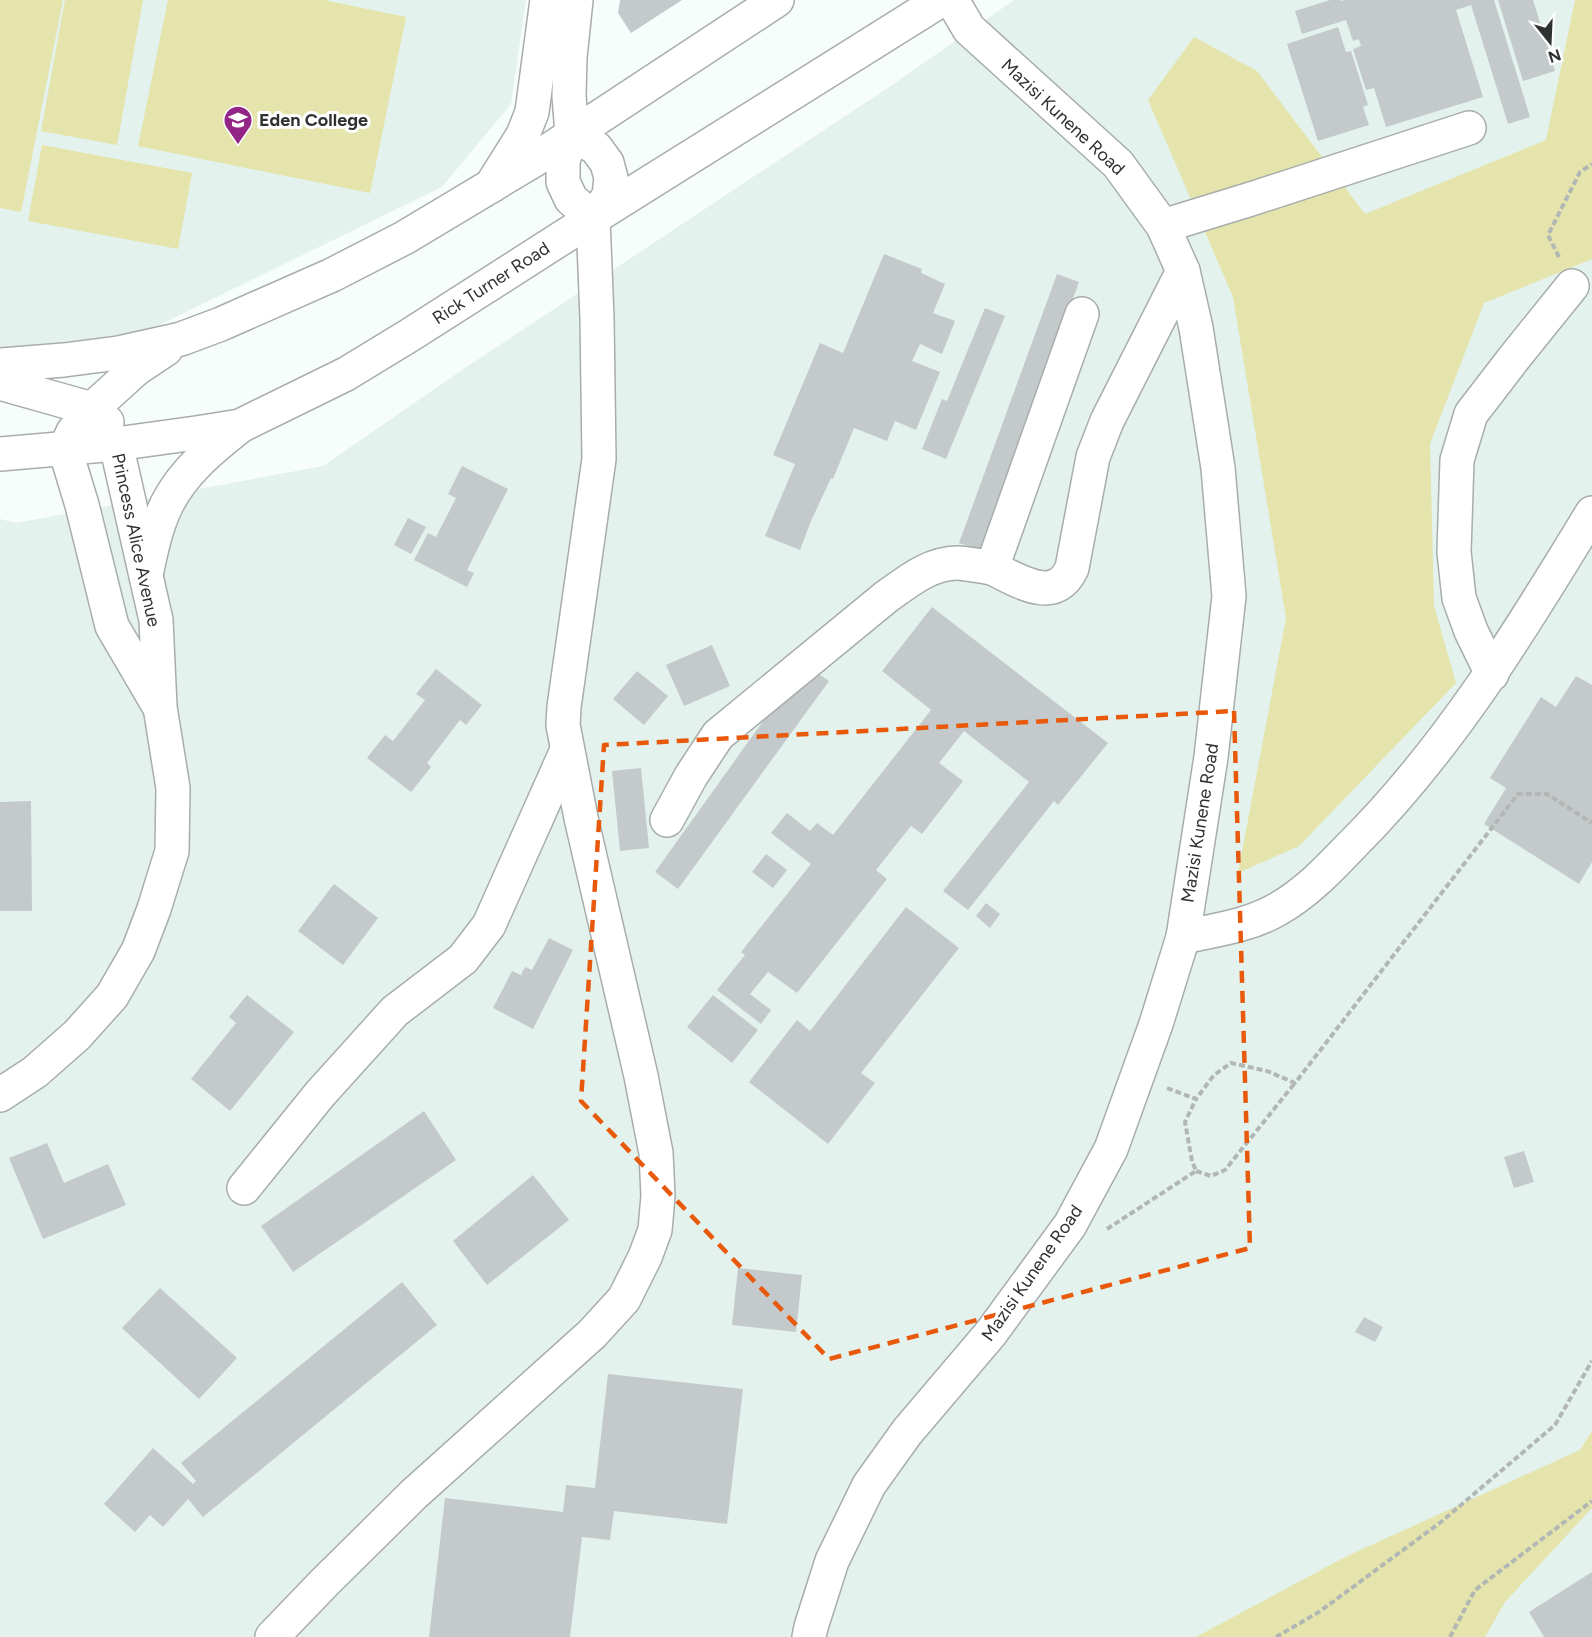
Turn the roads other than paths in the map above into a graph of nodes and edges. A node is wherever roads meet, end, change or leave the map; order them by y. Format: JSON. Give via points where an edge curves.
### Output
{"nodes":[{"id":1,"x":547,"y":0,"type":"edge"},
{"id":2,"x":576,"y":0,"type":"edge"},
{"id":3,"x":777,"y":0,"type":"edge"},
{"id":4,"x":941,"y":0,"type":"edge"},
{"id":5,"x":952,"y":0,"type":"edge"},
{"id":6,"x":1469,"y":128,"type":"dead end"},
{"id":7,"x":572,"y":134,"type":"junction"},
{"id":8,"x":491,"y":186,"type":"junction"},
{"id":9,"x":593,"y":218,"type":"junction"},
{"id":10,"x":1163,"y":226,"type":"junction"},
{"id":11,"x":1184,"y":271,"type":"junction"},
{"id":12,"x":1572,"y":286,"type":"dead end"},
{"id":13,"x":1082,"y":314,"type":"dead end"},
{"id":14,"x":181,"y":339,"type":"junction"},
{"id":15,"x":0,"y":365,"type":"edge"},
{"id":16,"x":0,"y":383,"type":"edge"},
{"id":17,"x":92,"y":409,"type":"junction"},
{"id":18,"x":240,"y":426,"type":"junction"},
{"id":19,"x":116,"y":444,"type":"junction"},
{"id":20,"x":65,"y":449,"type":"junction"},
{"id":21,"x":0,"y":454,"type":"edge"},
{"id":22,"x":1592,"y":513,"type":"edge"},
{"id":23,"x":992,"y":568,"type":"junction"},
{"id":24,"x":146,"y":575,"type":"junction"},
{"id":25,"x":1492,"y":674,"type":"junction"},
{"id":26,"x":160,"y":707,"type":"junction"},
{"id":27,"x":567,"y":750,"type":"junction"},
{"id":28,"x":667,"y":820,"type":"dead end"},
{"id":29,"x":1183,"y":937,"type":"junction"},
{"id":30,"x":0,"y":1095,"type":"edge"},
{"id":31,"x":244,"y":1188,"type":"dead end"},
{"id":32,"x":272,"y":1637,"type":"edge"},
{"id":33,"x":809,"y":1637,"type":"edge"}],
"edges":[{"from":1,"to":8,"type":"main road","via":[[532,112],[523,135]]},
{"from":2,"to":7,"type":"main road","via":[[569,86]]},
{"from":3,"to":7,"type":"main road"},
{"from":4,"to":9,"type":"main road","name":"Rick Turner Road"},
{"from":5,"to":10,"type":"main road","name":"Mazisi Kunene Road","via":[[969,28],[1118,164]]},
{"from":6,"to":10,"type":"main road"},
{"from":7,"to":8,"type":"main road"},
{"from":7,"to":9,"type":"main road","via":[[563,161],[563,182],[571,199]]},
{"from":7,"to":9,"type":"main road","via":[[596,148],[607,162],[611,177],[609,196]]},
{"from":8,"to":14,"type":"main road","via":[[332,275]]},
{"from":9,"to":18,"type":"main road","name":"Rick Turner Road","via":[[346,374]]},
{"from":9,"to":27,"type":"main road","via":[[599,459],[564,707]]},
{"from":10,"to":11,"type":"main road","name":"Mazisi Kunene Road"},
{"from":11,"to":23,"type":"main road","via":[[1096,448],[1068,576],[1058,584],[1036,588]]},
{"from":11,"to":29,"type":"main road","name":"Mazisi Kunene Road","via":[[1218,468],[1229,596],[1211,757]]},
{"from":12,"to":25,"type":"main road","via":[[1471,414],[1457,460],[1454,552],[1459,598]]},
{"from":13,"to":23,"type":"main road"},
{"from":14,"to":15,"type":"main road","via":[[118,353]]},
{"from":14,"to":17,"type":"main road","via":[[136,369]]},
{"from":16,"to":17,"type":"main road"},
{"from":17,"to":19,"type":"main road","name":"Princess Alice Avenue","via":[[110,426]]},
{"from":17,"to":20,"type":"main road"},
{"from":18,"to":19,"type":"main road","name":"Rick Turner Road"},
{"from":18,"to":24,"type":"main road","via":[[209,450],[171,496],[155,536]]},
{"from":19,"to":20,"type":"main road","name":"Rick Turner Road"},
{"from":19,"to":24,"type":"main road","name":"Princess Alice Avenue"},
{"from":20,"to":21,"type":"main road","name":"Rick Turner Road"},
{"from":20,"to":26,"type":"main road","name":"Princess Alice Avenue","via":[[112,626]]},
{"from":22,"to":25,"type":"main road"},
{"from":23,"to":28,"type":"main road","via":[[957,563],[938,566],[913,577],[886,597],[718,735]]},
{"from":24,"to":26,"type":"main road","name":"Princess Alice Avenue","via":[[156,620]]},
{"from":25,"to":29,"type":"main road","via":[[1381,817],[1312,885],[1277,910],[1239,925]]},
{"from":26,"to":30,"type":"main road","name":"Princess Alice Avenue","via":[[173,788],[172,851],[138,951],[112,996],[77,1035],[35,1072]]},
{"from":27,"to":31,"type":"main road","via":[[489,925],[464,959],[395,1011],[320,1094]]},
{"from":27,"to":32,"type":"main road","via":[[656,1153],[655,1230],[624,1299],[592,1334],[414,1494]]},
{"from":29,"to":33,"type":"main road","name":"Mazisi Kunene Road","via":[[1111,1149],[1071,1225],[991,1333],[907,1432],[869,1485],[832,1561]]}]}
